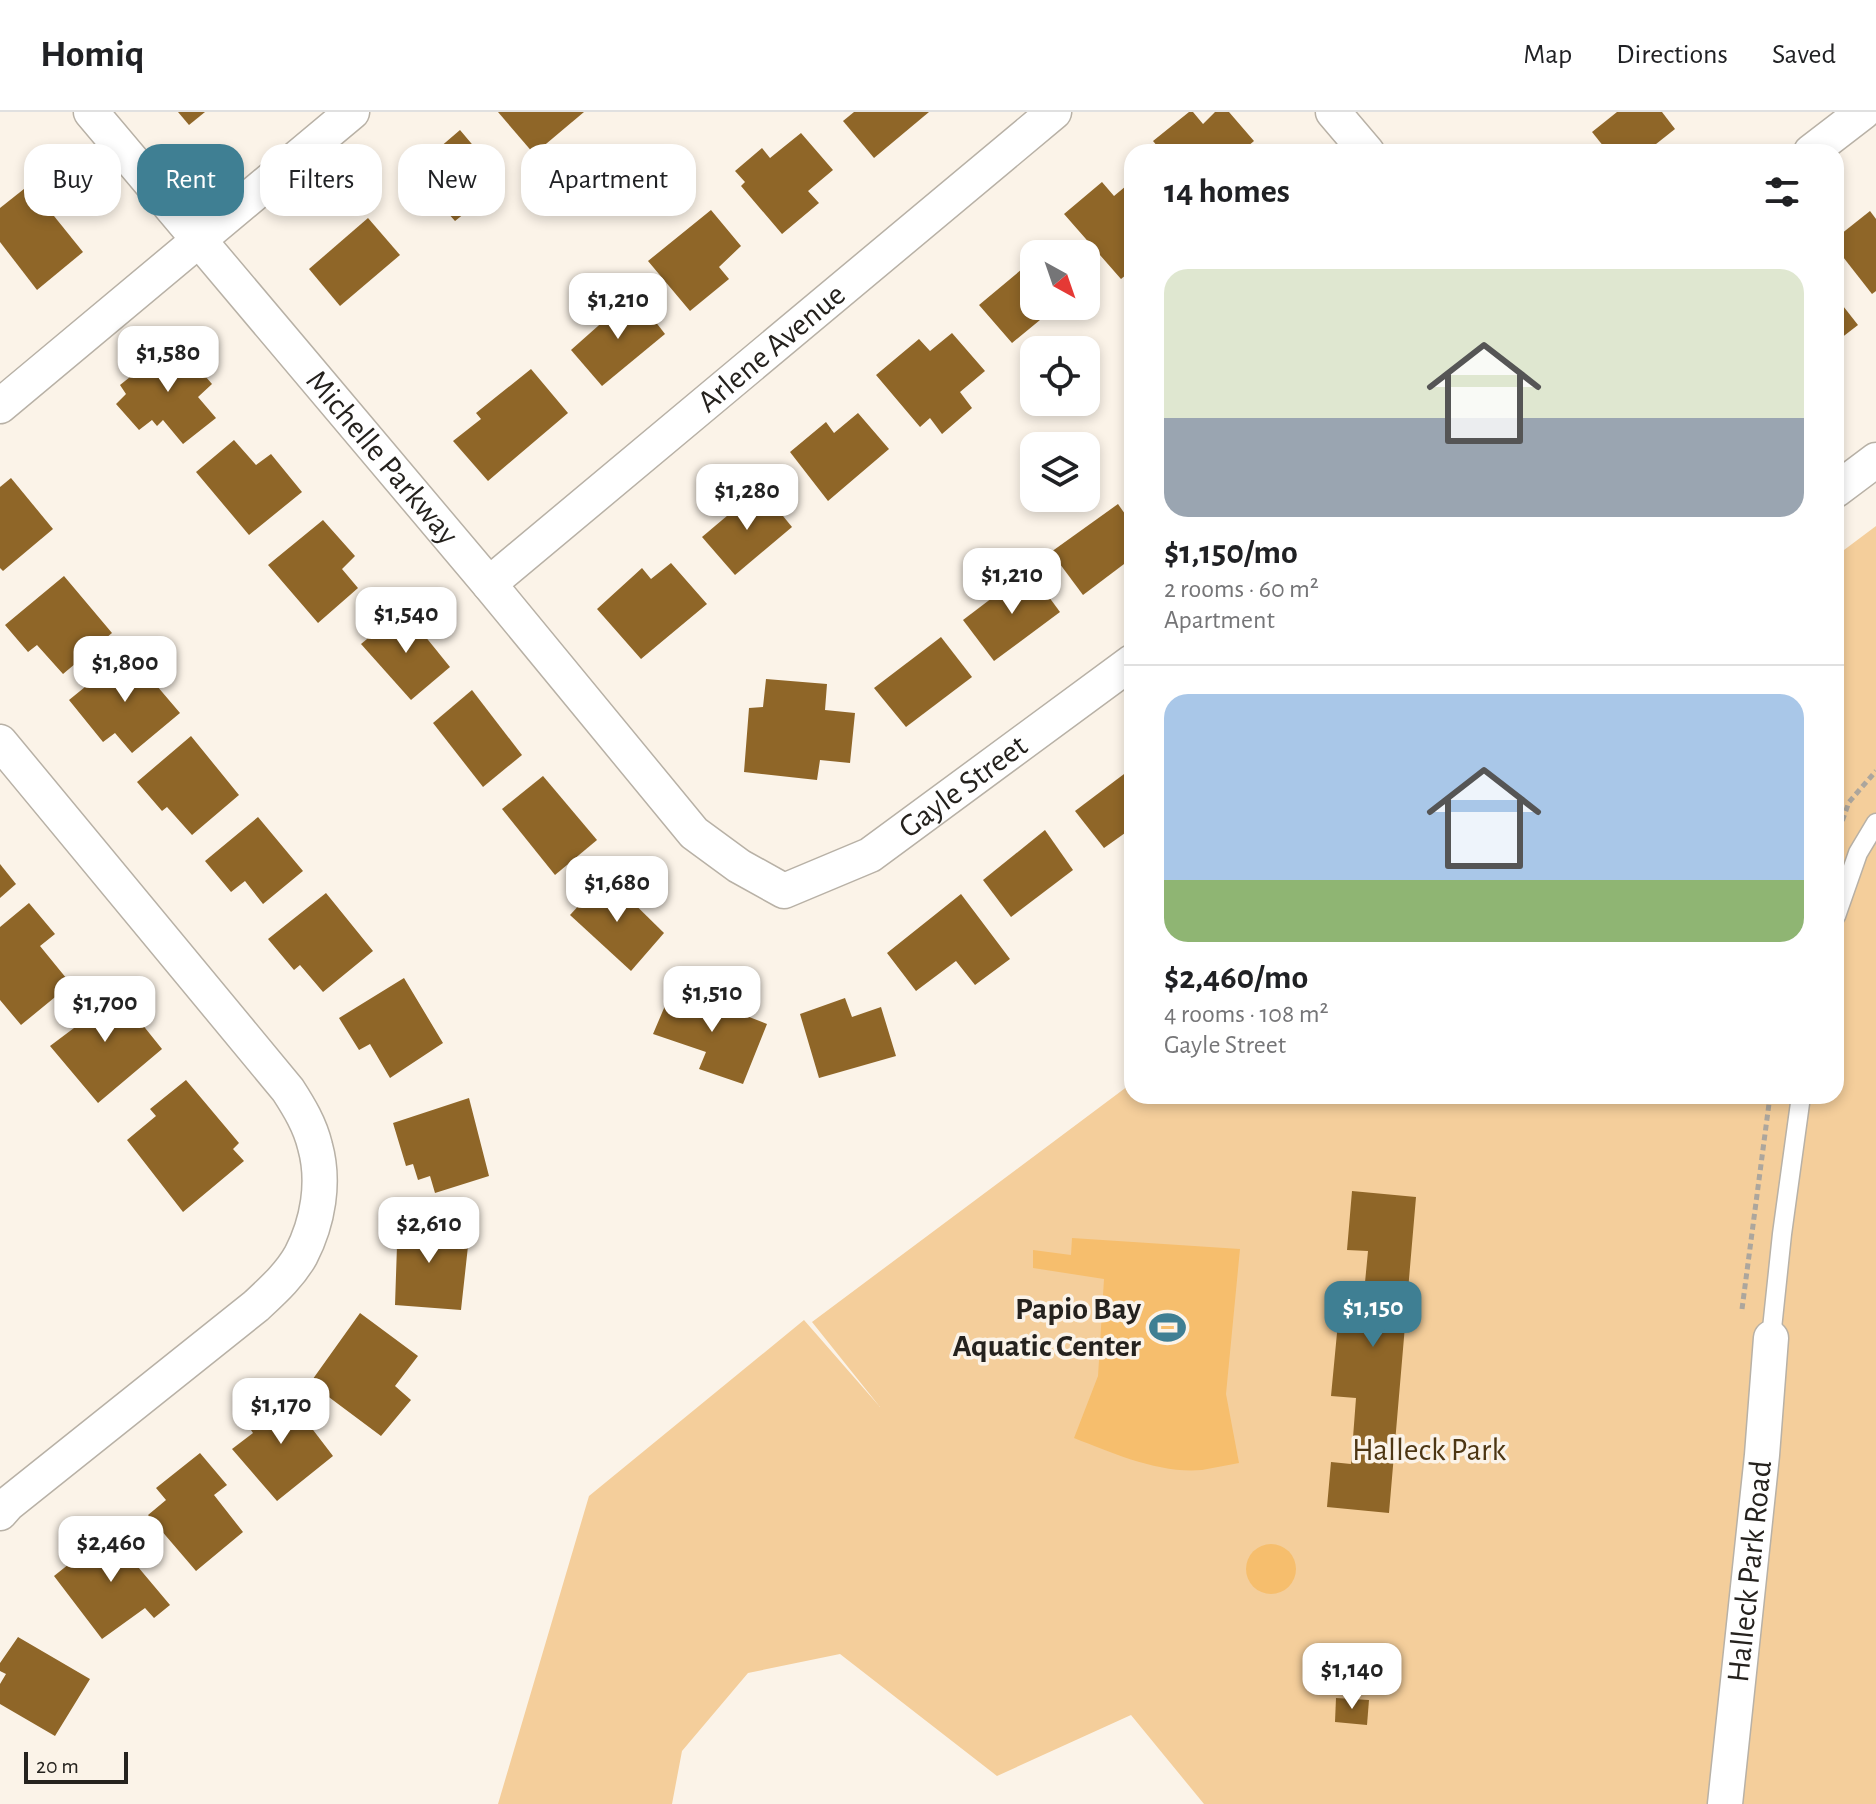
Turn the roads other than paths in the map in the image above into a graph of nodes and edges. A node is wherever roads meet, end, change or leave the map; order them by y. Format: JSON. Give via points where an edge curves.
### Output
{"nodes":[{"id":1,"x":91,"y":112,"type":"edge"},
{"id":2,"x":352,"y":112,"type":"edge"},
{"id":3,"x":1054,"y":112,"type":"edge"},
{"id":4,"x":1333,"y":112,"type":"edge"},
{"id":5,"x":1863,"y":112,"type":"edge"},
{"id":6,"x":1360,"y":144,"type":"edge"},
{"id":7,"x":1821,"y":144,"type":"edge"},
{"id":8,"x":199,"y":239,"type":"junction"},
{"id":9,"x":0,"y":406,"type":"edge"},
{"id":10,"x":1876,"y":460,"type":"edge"},
{"id":11,"x":1844,"y":484,"type":"edge"},
{"id":12,"x":489,"y":584,"type":"junction"},
{"id":13,"x":1124,"y":668,"type":"edge"},
{"id":14,"x":0,"y":742,"type":"edge"},
{"id":15,"x":1876,"y":823,"type":"edge"},
{"id":16,"x":784,"y":891,"type":"joint"},
{"id":17,"x":1844,"y":893,"type":"edge"},
{"id":18,"x":1800,"y":1104,"type":"edge"},
{"id":19,"x":1771,"y":1338,"type":"joint"},
{"id":20,"x":0,"y":1513,"type":"edge"},
{"id":21,"x":1725,"y":1804,"type":"edge"}],
"edges":[{"from":1,"to":8,"type":"street","name":"Michelle Parkway"},
{"from":2,"to":8,"type":"street"},
{"from":3,"to":12,"type":"street","name":"Arlene Avenue"},
{"from":4,"to":6,"type":"street"},
{"from":5,"to":7,"type":"street"},
{"from":8,"to":9,"type":"street"},
{"from":8,"to":12,"type":"street","name":"Michelle Parkway"},
{"from":10,"to":11,"type":"street"},
{"from":12,"to":16,"type":"street","name":"Michelle Parkway","via":[[694,833]]},
{"from":13,"to":16,"type":"street","name":"Gayle Street","via":[[870,855]]},
{"from":14,"to":20,"type":"street","via":[[288,1090],[304,1115],[320,1176],[312,1227],[279,1285]]},
{"from":15,"to":17,"type":"lane"},
{"from":18,"to":19,"type":"lane"},
{"from":19,"to":21,"type":"street","name":"Halleck Park Road"}]}
